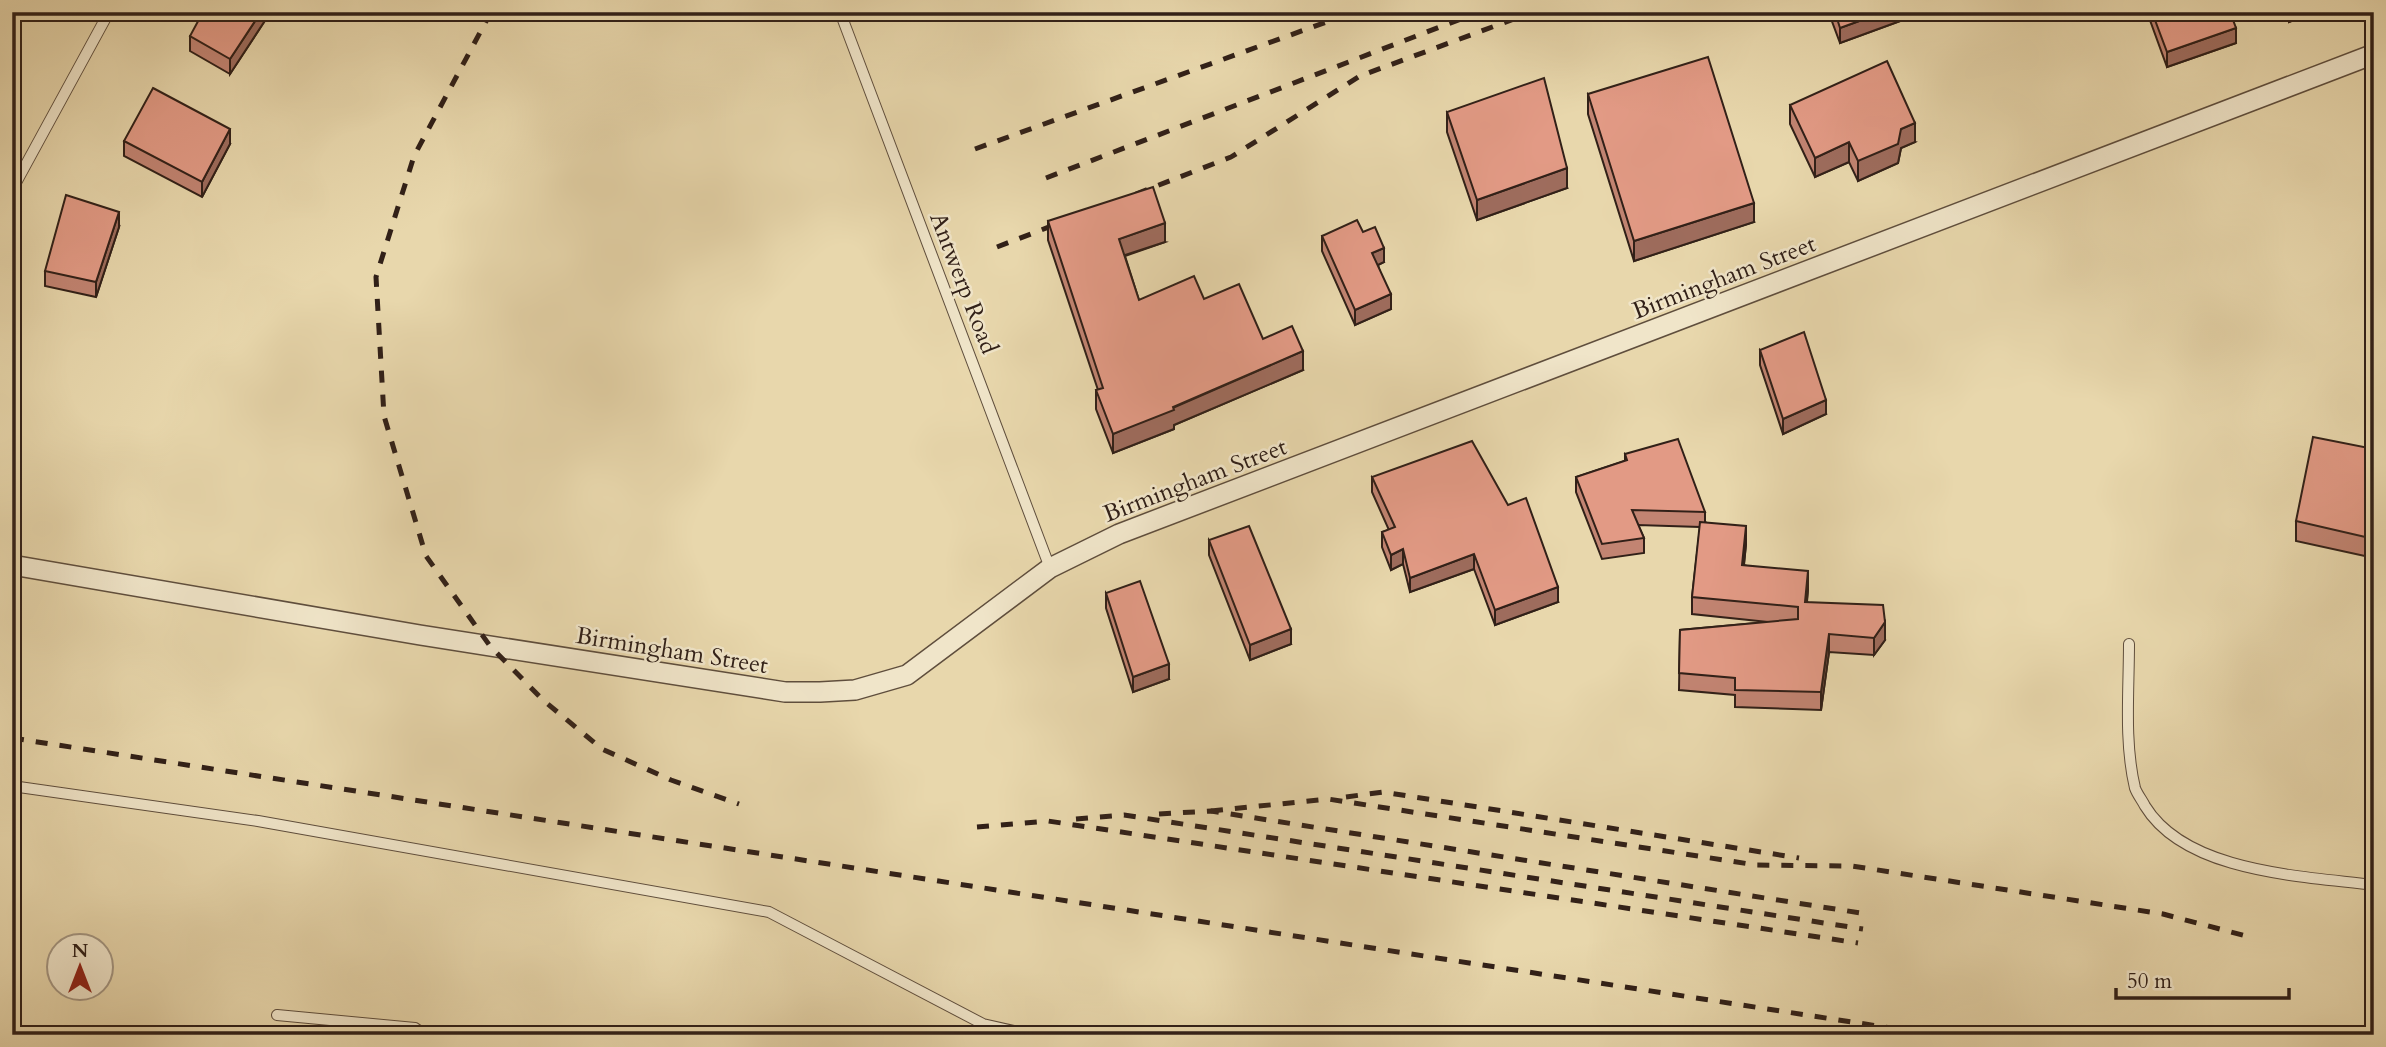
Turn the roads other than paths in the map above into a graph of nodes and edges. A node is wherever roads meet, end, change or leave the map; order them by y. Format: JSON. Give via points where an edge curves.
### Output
{"nodes":[{"id":1,"x":109,"y":12,"type":"edge"},
{"id":2,"x":840,"y":12,"type":"edge"},
{"id":3,"x":2374,"y":54,"type":"edge"},
{"id":4,"x":12,"y":190,"type":"edge"},
{"id":5,"x":12,"y":565,"type":"edge"},
{"id":6,"x":1050,"y":568,"type":"junction"},
{"id":7,"x":2129,"y":644,"type":"dead end"},
{"id":8,"x":12,"y":786,"type":"edge"},
{"id":9,"x":2374,"y":886,"type":"edge"},
{"id":10,"x":277,"y":1015,"type":"dead end"},
{"id":11,"x":425,"y":1035,"type":"edge"},
{"id":12,"x":1031,"y":1035,"type":"edge"}],
"edges":[{"from":1,"to":4,"type":"lane"},
{"from":2,"to":6,"type":"lane","name":"Antwerp Road"},
{"from":3,"to":6,"type":"street","name":"Birmingham Street","via":[[1119,534]]},
{"from":5,"to":6,"type":"street","name":"Birmingham Street","via":[[785,692],[855,690],[907,675]]},
{"from":7,"to":9,"type":"lane","via":[[2129,753],[2136,791],[2155,823],[2208,856],[2280,873]]},
{"from":8,"to":12,"type":"lane","via":[[272,824],[769,912],[983,1024]]},
{"from":10,"to":11,"type":"lane","via":[[415,1028]]}]}
